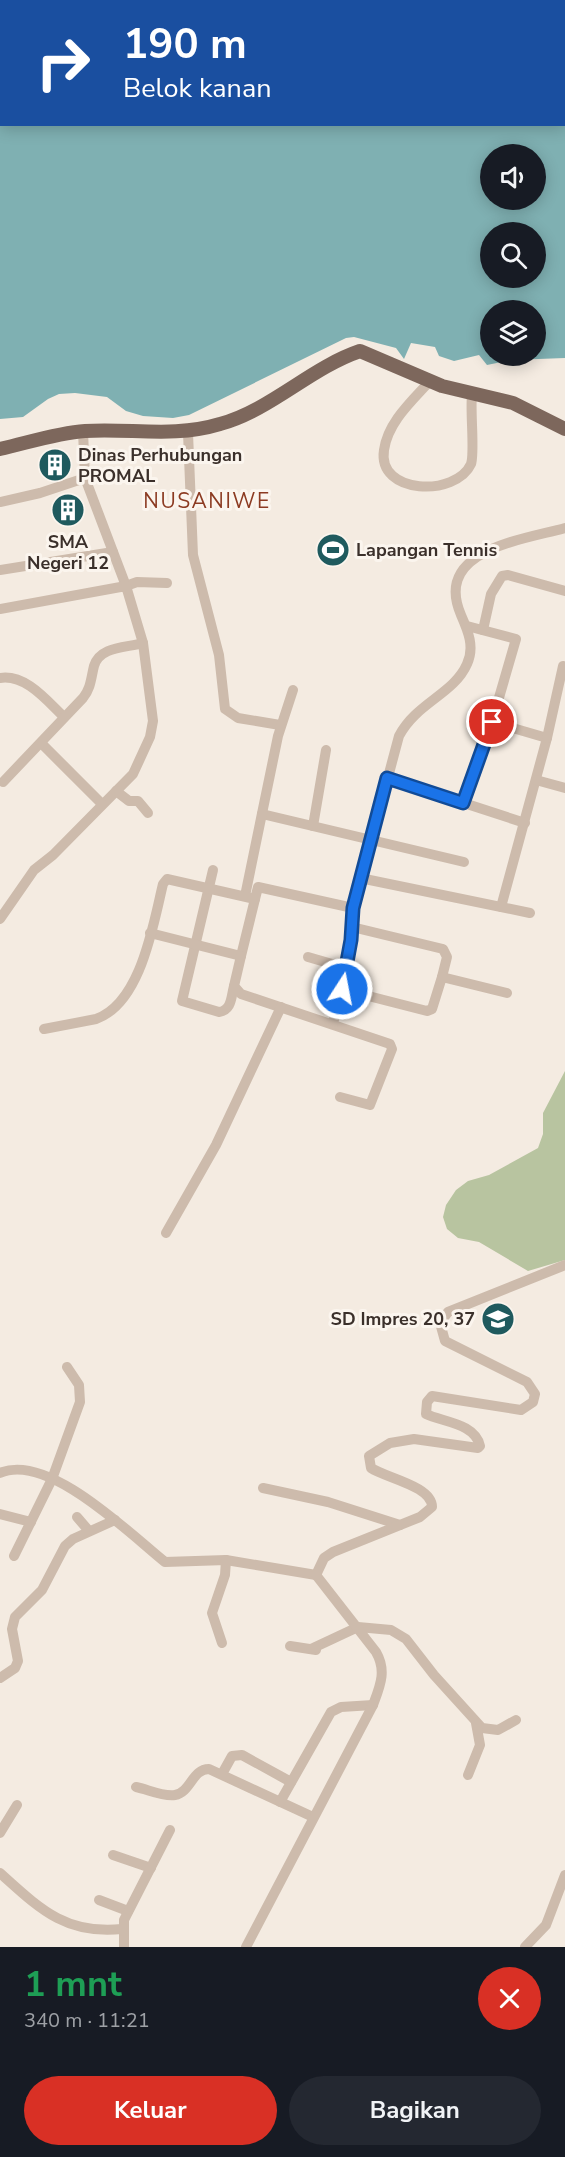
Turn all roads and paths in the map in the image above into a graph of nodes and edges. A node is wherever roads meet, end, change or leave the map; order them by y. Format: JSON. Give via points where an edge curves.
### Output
{"nodes":[{"id":1,"x":430,"y":381,"type":"junction"},
{"id":2,"x":472,"y":395,"type":"junction"},
{"id":3,"x":565,"y":429,"type":"edge"},
{"id":4,"x":83,"y":431,"type":"junction"},
{"id":5,"x":188,"y":433,"type":"junction"},
{"id":6,"x":0,"y":449,"type":"edge"},
{"id":7,"x":85,"y":478,"type":"junction"},
{"id":8,"x":0,"y":502,"type":"edge"},
{"id":9,"x":565,"y":528,"type":"edge"},
{"id":10,"x":112,"y":552,"type":"junction"},
{"id":11,"x":0,"y":570,"type":"edge"},
{"id":12,"x":167,"y":583,"type":"dead end"},
{"id":13,"x":126,"y":586,"type":"junction"},
{"id":14,"x":565,"y":591,"type":"edge"},
{"id":15,"x":0,"y":609,"type":"edge"},
{"id":16,"x":467,"y":627,"type":"junction"},
{"id":17,"x":483,"y":630,"type":"junction"},
{"id":18,"x":143,"y":643,"type":"junction"},
{"id":19,"x":563,"y":666,"type":"dead end"},
{"id":20,"x":0,"y":678,"type":"edge"},
{"id":21,"x":293,"y":690,"type":"dead end"},
{"id":22,"x":64,"y":717,"type":"junction"},
{"id":23,"x":492,"y":722,"type":"junction"},
{"id":24,"x":280,"y":725,"type":"junction"},
{"id":25,"x":547,"y":738,"type":"junction"},
{"id":26,"x":41,"y":743,"type":"junction"},
{"id":27,"x":326,"y":750,"type":"dead end"},
{"id":28,"x":387,"y":778,"type":"junction"},
{"id":29,"x":537,"y":780,"type":"junction"},
{"id":30,"x":3,"y":782,"type":"dead end"},
{"id":31,"x":565,"y":788,"type":"edge"},
{"id":32,"x":116,"y":791,"type":"junction"},
{"id":33,"x":463,"y":803,"type":"junction"},
{"id":34,"x":102,"y":804,"type":"junction"},
{"id":35,"x":147,"y":813,"type":"dead end"},
{"id":36,"x":262,"y":814,"type":"junction"},
{"id":37,"x":525,"y":823,"type":"junction"},
{"id":38,"x":313,"y":826,"type":"junction"},
{"id":39,"x":371,"y":840,"type":"junction"},
{"id":40,"x":464,"y":862,"type":"dead end"},
{"id":41,"x":213,"y":870,"type":"dead end"},
{"id":42,"x":360,"y":878,"type":"junction"},
{"id":43,"x":253,"y":885,"type":"junction"},
{"id":44,"x":209,"y":887,"type":"junction"},
{"id":45,"x":250,"y":898,"type":"junction"},
{"id":46,"x":501,"y":907,"type":"junction"},
{"id":47,"x":353,"y":908,"type":"junction"},
{"id":48,"x":530,"y":913,"type":"dead end"},
{"id":49,"x":0,"y":919,"type":"edge"},
{"id":50,"x":352,"y":927,"type":"junction"},
{"id":51,"x":150,"y":933,"type":"junction"},
{"id":52,"x":195,"y":944,"type":"junction"},
{"id":53,"x":241,"y":956,"type":"junction"},
{"id":54,"x":308,"y":957,"type":"dead end"},
{"id":55,"x":346,"y":968,"type":"junction"},
{"id":56,"x":442,"y":977,"type":"junction"},
{"id":57,"x":234,"y":986,"type":"junction"},
{"id":58,"x":342,"y":989,"type":"junction"},
{"id":59,"x":507,"y":993,"type":"dead end"},
{"id":60,"x":281,"y":1007,"type":"junction"},
{"id":61,"x":333,"y":1023,"type":"junction"},
{"id":62,"x":44,"y":1029,"type":"dead end"},
{"id":63,"x":340,"y":1097,"type":"dead end"},
{"id":64,"x":166,"y":1233,"type":"dead end"},
{"id":65,"x":565,"y":1265,"type":"edge"},
{"id":66,"x":67,"y":1368,"type":"dead end"},
{"id":67,"x":0,"y":1473,"type":"edge"},
{"id":68,"x":52,"y":1479,"type":"junction"},
{"id":69,"x":263,"y":1488,"type":"dead end"},
{"id":70,"x":0,"y":1514,"type":"edge"},
{"id":71,"x":77,"y":1516,"type":"dead end"},
{"id":72,"x":115,"y":1520,"type":"junction"},
{"id":73,"x":31,"y":1522,"type":"junction"},
{"id":74,"x":400,"y":1525,"type":"junction"},
{"id":75,"x":90,"y":1531,"type":"junction"},
{"id":76,"x":14,"y":1556,"type":"dead end"},
{"id":77,"x":226,"y":1560,"type":"junction"},
{"id":78,"x":316,"y":1575,"type":"junction"},
{"id":79,"x":361,"y":1629,"type":"junction"},
{"id":80,"x":222,"y":1643,"type":"dead end"},
{"id":81,"x":290,"y":1646,"type":"dead end"},
{"id":82,"x":0,"y":1678,"type":"edge"},
{"id":83,"x":373,"y":1705,"type":"junction"},
{"id":84,"x":516,"y":1720,"type":"dead end"},
{"id":85,"x":476,"y":1722,"type":"junction"},
{"id":86,"x":222,"y":1774,"type":"junction"},
{"id":87,"x":468,"y":1774,"type":"dead end"},
{"id":88,"x":291,"y":1782,"type":"junction"},
{"id":89,"x":136,"y":1787,"type":"dead end"},
{"id":90,"x":280,"y":1802,"type":"junction"},
{"id":91,"x":17,"y":1805,"type":"dead end"},
{"id":92,"x":313,"y":1817,"type":"junction"},
{"id":93,"x":170,"y":1830,"type":"dead end"},
{"id":94,"x":0,"y":1833,"type":"edge"},
{"id":95,"x":113,"y":1855,"type":"dead end"},
{"id":96,"x":150,"y":1868,"type":"junction"},
{"id":97,"x":0,"y":1873,"type":"edge"},
{"id":98,"x":565,"y":1875,"type":"edge"},
{"id":99,"x":99,"y":1900,"type":"dead end"},
{"id":100,"x":128,"y":1911,"type":"junction"},
{"id":101,"x":122,"y":1929,"type":"junction"},
{"id":102,"x":124,"y":1947,"type":"edge"},
{"id":103,"x":246,"y":1947,"type":"edge"},
{"id":104,"x":525,"y":1947,"type":"edge"}],
"edges":[{"from":1,"to":2,"type":"main road"},
{"from":1,"to":2,"type":"street","via":[[404,409],[384,448],[388,467],[409,485],[426,487],[447,482],[470,465]]},
{"from":1,"to":5,"type":"main road","via":[[360,351],[336,359],[253,412]]},
{"from":2,"to":3,"type":"main road","via":[[513,403]]},
{"from":4,"to":5,"type":"main road"},
{"from":4,"to":6,"type":"main road"},
{"from":4,"to":7,"type":"street"},
{"from":5,"to":24,"type":"street","via":[[193,555],[219,655],[225,709],[238,718]]},
{"from":7,"to":8,"type":"street"},
{"from":7,"to":10,"type":"street"},
{"from":9,"to":16,"type":"street","via":[[482,552],[464,566],[456,592]]},
{"from":10,"to":11,"type":"street"},
{"from":10,"to":13,"type":"street"},
{"from":12,"to":13,"type":"street","via":[[137,582]]},
{"from":13,"to":15,"type":"street"},
{"from":13,"to":18,"type":"street"},
{"from":14,"to":17,"type":"street","via":[[502,576],[492,594]]},
{"from":16,"to":17,"type":"street"},
{"from":16,"to":28,"type":"street","via":[[470,652],[462,674],[406,723]]},
{"from":17,"to":23,"type":"street","via":[[516,639]]},
{"from":18,"to":22,"type":"street","via":[[103,653],[94,664],[87,692]]},
{"from":18,"to":32,"type":"street","via":[[153,728],[137,767]]},
{"from":19,"to":25,"type":"street"},
{"from":20,"to":22,"type":"street","via":[[26,683]]},
{"from":21,"to":24,"type":"street"},
{"from":22,"to":26,"type":"street"},
{"from":23,"to":25,"type":"street"},
{"from":23,"to":33,"type":"street"},
{"from":24,"to":36,"type":"street"},
{"from":25,"to":29,"type":"street"},
{"from":26,"to":30,"type":"street"},
{"from":26,"to":34,"type":"street"},
{"from":27,"to":38,"type":"street"},
{"from":28,"to":33,"type":"street"},
{"from":28,"to":39,"type":"street"},
{"from":29,"to":31,"type":"street"},
{"from":29,"to":37,"type":"street"},
{"from":32,"to":34,"type":"street"},
{"from":32,"to":35,"type":"street","via":[[129,801],[138,801]]},
{"from":33,"to":37,"type":"street"},
{"from":34,"to":49,"type":"street","via":[[26,879]]},
{"from":36,"to":38,"type":"street"},
{"from":36,"to":43,"type":"street"},
{"from":37,"to":46,"type":"street"},
{"from":38,"to":39,"type":"street"},
{"from":39,"to":40,"type":"street"},
{"from":39,"to":42,"type":"street"},
{"from":41,"to":44,"type":"street"},
{"from":42,"to":46,"type":"street"},
{"from":42,"to":47,"type":"street"},
{"from":43,"to":45,"type":"street"},
{"from":43,"to":47,"type":"street"},
{"from":44,"to":45,"type":"street"},
{"from":44,"to":51,"type":"street","via":[[167,879]]},
{"from":44,"to":52,"type":"street"},
{"from":45,"to":53,"type":"street"},
{"from":46,"to":48,"type":"street"},
{"from":47,"to":50,"type":"street"},
{"from":50,"to":55,"type":"street"},
{"from":50,"to":56,"type":"street","via":[[443,949],[447,957]]},
{"from":51,"to":52,"type":"street"},
{"from":51,"to":62,"type":"street","via":[[135,980],[103,1017]]},
{"from":52,"to":53,"type":"street"},
{"from":52,"to":57,"type":"street","via":[[182,1002],[225,1011]]},
{"from":53,"to":57,"type":"street"},
{"from":54,"to":55,"type":"street"},
{"from":55,"to":58,"type":"street"},
{"from":56,"to":58,"type":"street","via":[[429,1011]]},
{"from":56,"to":59,"type":"street"},
{"from":57,"to":60,"type":"street","via":[[241,994]]},
{"from":58,"to":61,"type":"street"},
{"from":60,"to":61,"type":"street"},
{"from":60,"to":64,"type":"street","via":[[216,1144]]},
{"from":61,"to":63,"type":"street","via":[[386,1041],[392,1049],[370,1105]]},
{"from":65,"to":74,"type":"street","via":[[464,1305],[442,1318],[440,1330],[444,1341],[523,1379],[536,1398],[521,1410],[432,1396],[426,1414],[458,1425],[477,1439],[478,1448],[414,1439],[390,1443],[370,1453],[370,1468],[421,1490],[432,1503],[430,1510]]},
{"from":66,"to":68,"type":"street","via":[[81,1397]]},
{"from":67,"to":68,"type":"street","via":[[18,1468]]},
{"from":68,"to":72,"type":"street"},
{"from":68,"to":73,"type":"street"},
{"from":69,"to":74,"type":"street","via":[[328,1502]]},
{"from":70,"to":73,"type":"street"},
{"from":71,"to":75,"type":"street"},
{"from":72,"to":75,"type":"street"},
{"from":72,"to":77,"type":"street","via":[[165,1562]]},
{"from":73,"to":76,"type":"street"},
{"from":74,"to":78,"type":"street","via":[[333,1552],[324,1558]]},
{"from":75,"to":82,"type":"street","via":[[65,1546],[42,1590],[15,1617],[12,1629],[18,1661],[15,1668]]},
{"from":77,"to":78,"type":"street"},
{"from":77,"to":80,"type":"street","via":[[212,1613]]},
{"from":78,"to":79,"type":"street"},
{"from":79,"to":81,"type":"street","via":[[311,1649]]},
{"from":79,"to":83,"type":"street","via":[[382,1666],[382,1682]]},
{"from":79,"to":85,"type":"street","via":[[391,1630],[406,1639]]},
{"from":83,"to":88,"type":"street","via":[[341,1707],[331,1712]]},
{"from":83,"to":92,"type":"street"},
{"from":84,"to":85,"type":"street","via":[[498,1730],[482,1728]]},
{"from":85,"to":87,"type":"street","via":[[480,1745]]},
{"from":86,"to":88,"type":"street","via":[[232,1756],[242,1755]]},
{"from":86,"to":89,"type":"street","via":[[203,1769],[183,1792],[176,1794]]},
{"from":86,"to":90,"type":"street"},
{"from":88,"to":90,"type":"street"},
{"from":90,"to":92,"type":"street"},
{"from":91,"to":94,"type":"street"},
{"from":92,"to":103,"type":"street"},
{"from":93,"to":96,"type":"street"},
{"from":95,"to":96,"type":"street"},
{"from":96,"to":100,"type":"street"},
{"from":97,"to":101,"type":"street","via":[[50,1916],[81,1929]]},
{"from":98,"to":104,"type":"street","via":[[546,1925]]},
{"from":99,"to":100,"type":"street"},
{"from":100,"to":101,"type":"street"},
{"from":101,"to":102,"type":"street"}]}
